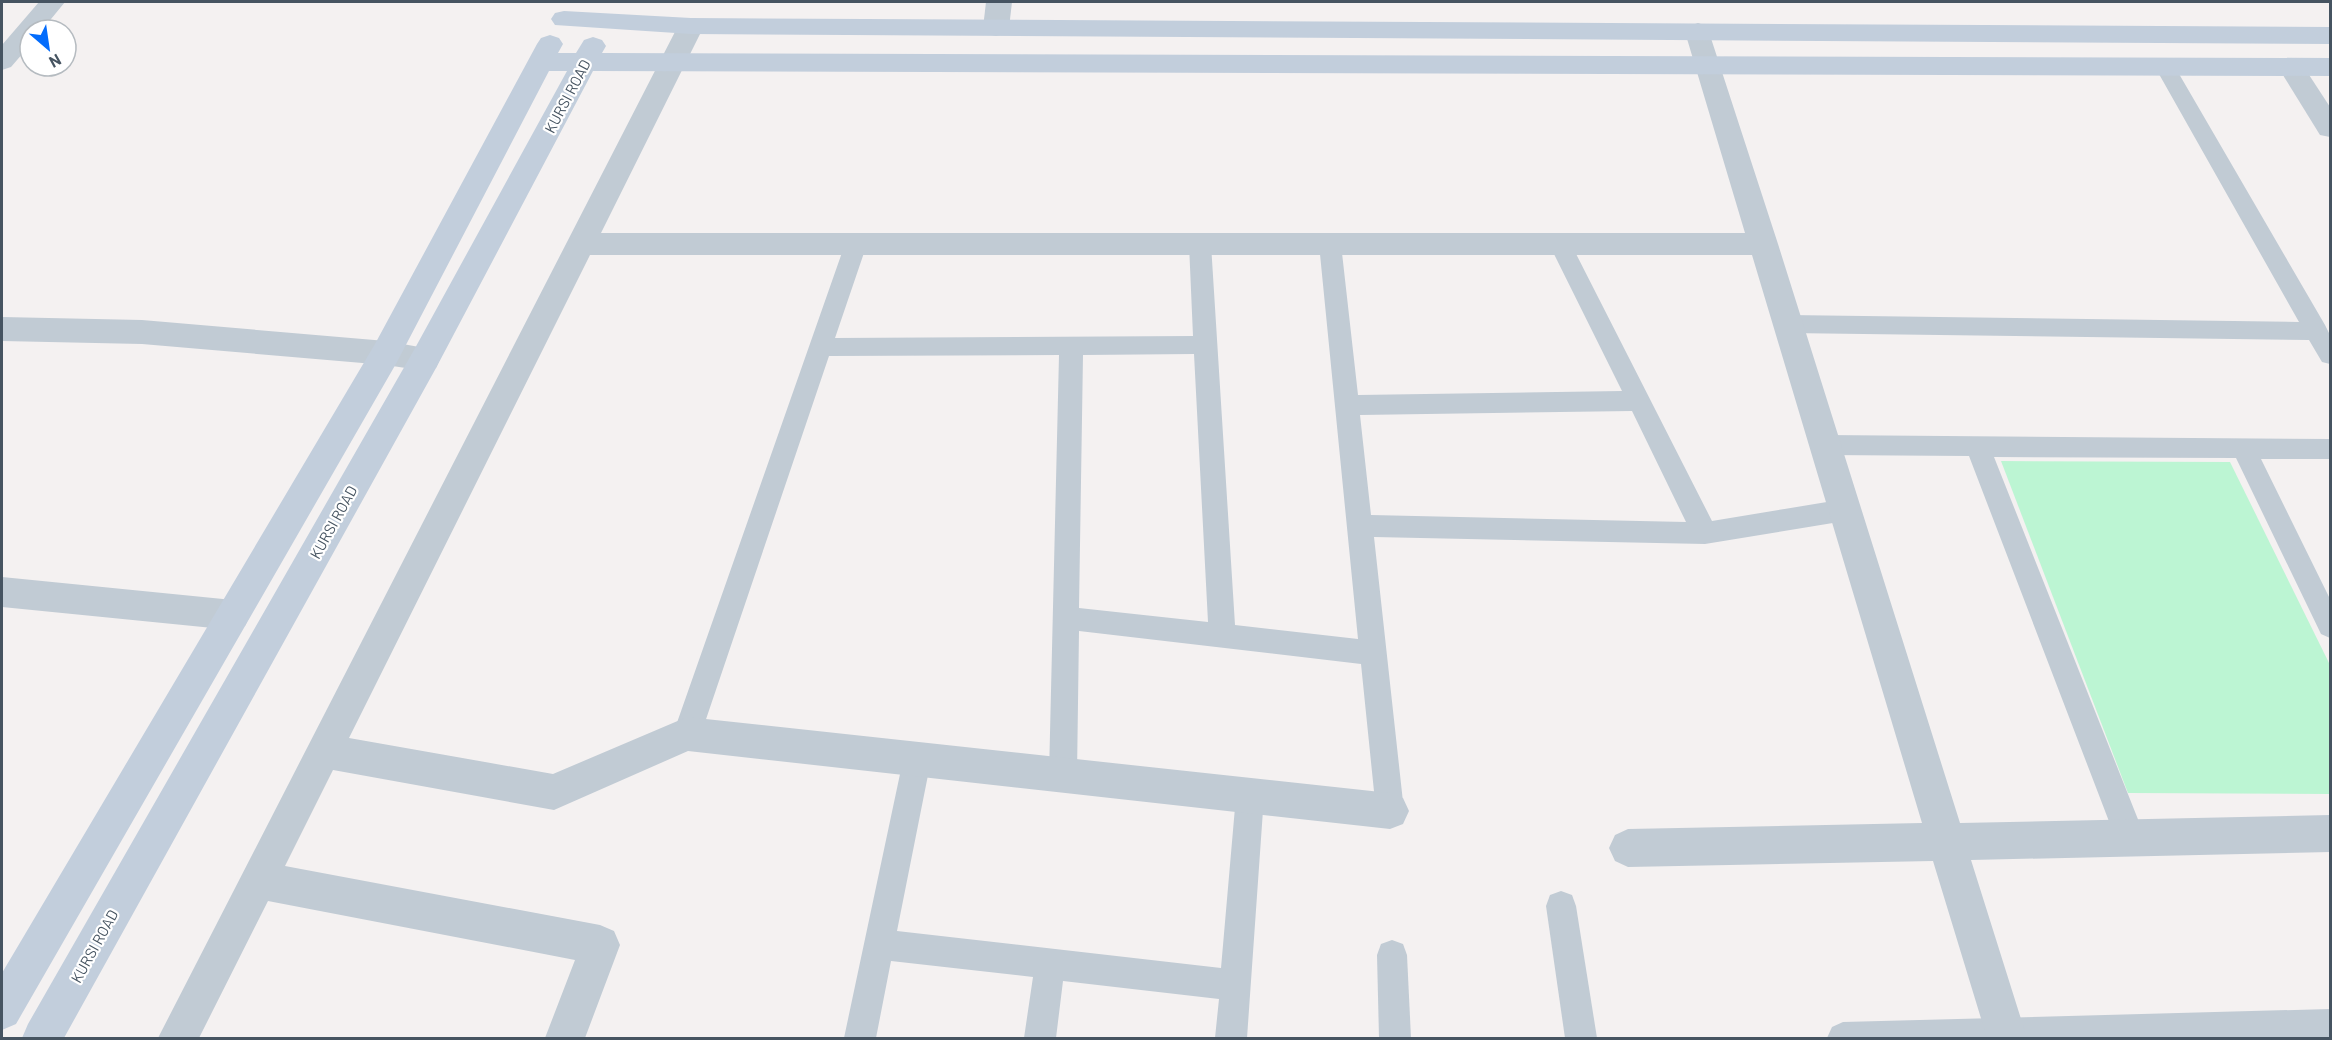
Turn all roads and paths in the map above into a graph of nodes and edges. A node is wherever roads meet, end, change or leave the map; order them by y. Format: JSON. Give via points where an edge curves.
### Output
{"nodes":[{"id":1,"x":52,"y":2,"type":"edge"},
{"id":2,"x":999,"y":2,"type":"edge"},
{"id":3,"x":569,"y":10,"type":"edge"},
{"id":4,"x":610,"y":12,"type":"edge"},
{"id":5,"x":691,"y":26,"type":"junction"},
{"id":6,"x":996,"y":28,"type":"junction"},
{"id":7,"x":1698,"y":32,"type":"junction"},
{"id":8,"x":2331,"y":36,"type":"edge"},
{"id":9,"x":2,"y":61,"type":"edge"},
{"id":10,"x":540,"y":62,"type":"junction"},
{"id":11,"x":585,"y":63,"type":"junction"},
{"id":12,"x":671,"y":64,"type":"junction"},
{"id":13,"x":1709,"y":66,"type":"junction"},
{"id":14,"x":2165,"y":67,"type":"junction"},
{"id":15,"x":2291,"y":67,"type":"junction"},
{"id":16,"x":2331,"y":67,"type":"edge"},
{"id":17,"x":2331,"y":128,"type":"edge"},
{"id":18,"x":580,"y":244,"type":"junction"},
{"id":19,"x":856,"y":244,"type":"junction"},
{"id":20,"x":1200,"y":244,"type":"junction"},
{"id":21,"x":1330,"y":244,"type":"junction"},
{"id":22,"x":1560,"y":244,"type":"junction"},
{"id":23,"x":1764,"y":244,"type":"junction"},
{"id":24,"x":1788,"y":324,"type":"junction"},
{"id":25,"x":2,"y":329,"type":"edge"},
{"id":26,"x":2317,"y":331,"type":"junction"},
{"id":27,"x":1206,"y":345,"type":"junction"},
{"id":28,"x":1071,"y":346,"type":"junction"},
{"id":29,"x":821,"y":347,"type":"junction"},
{"id":30,"x":386,"y":353,"type":"junction"},
{"id":31,"x":2331,"y":355,"type":"edge"},
{"id":32,"x":425,"y":359,"type":"junction"},
{"id":33,"x":1638,"y":401,"type":"junction"},
{"id":34,"x":1347,"y":405,"type":"junction"},
{"id":35,"x":1825,"y":445,"type":"junction"},
{"id":36,"x":1977,"y":446,"type":"junction"},
{"id":37,"x":2242,"y":448,"type":"junction"},
{"id":38,"x":2331,"y":449,"type":"edge"},
{"id":39,"x":1845,"y":510,"type":"junction"},
{"id":40,"x":1360,"y":526,"type":"junction"},
{"id":41,"x":1705,"y":533,"type":"junction"},
{"id":42,"x":2,"y":592,"type":"edge"},
{"id":43,"x":233,"y":615,"type":"junction"},
{"id":44,"x":1066,"y":618,"type":"junction"},
{"id":45,"x":2331,"y":626,"type":"edge"},
{"id":46,"x":1222,"y":636,"type":"junction"},
{"id":47,"x":1373,"y":653,"type":"junction"},
{"id":48,"x":687,"y":734,"type":"junction"},
{"id":49,"x":323,"y":751,"type":"junction"},
{"id":50,"x":917,"y":760,"type":"junction"},
{"id":51,"x":1063,"y":775,"type":"junction"},
{"id":52,"x":1250,"y":796,"type":"junction"},
{"id":53,"x":1390,"y":811,"type":"joint"},
{"id":54,"x":2331,"y":834,"type":"edge"},
{"id":55,"x":2130,"y":837,"type":"junction"},
{"id":56,"x":1946,"y":842,"type":"junction"},
{"id":57,"x":1628,"y":848,"type":"dead end"},
{"id":58,"x":259,"y":879,"type":"junction"},
{"id":59,"x":1560,"y":906,"type":"dead end"},
{"id":60,"x":879,"y":944,"type":"junction"},
{"id":61,"x":1392,"y":956,"type":"dead end"},
{"id":62,"x":1050,"y":964,"type":"junction"},
{"id":63,"x":1236,"y":985,"type":"junction"},
{"id":64,"x":2,"y":1010,"type":"edge"},
{"id":65,"x":2331,"y":1025,"type":"edge"},
{"id":66,"x":2193,"y":1034,"type":"edge"},
{"id":67,"x":2006,"y":1036,"type":"edge"},
{"id":68,"x":42,"y":1038,"type":"edge"},
{"id":69,"x":178,"y":1038,"type":"edge"},
{"id":70,"x":565,"y":1038,"type":"edge"},
{"id":71,"x":860,"y":1038,"type":"edge"},
{"id":72,"x":1040,"y":1038,"type":"edge"},
{"id":73,"x":1231,"y":1038,"type":"edge"},
{"id":74,"x":1395,"y":1038,"type":"edge"},
{"id":75,"x":1581,"y":1038,"type":"edge"},
{"id":76,"x":1843,"y":1038,"type":"edge"}],
"edges":[{"from":1,"to":9,"type":"street"},
{"from":2,"to":6,"type":"street"},
{"from":3,"to":4,"type":"street"},
{"from":3,"to":10,"type":"street"},
{"from":4,"to":5,"type":"street"},
{"from":4,"to":11,"type":"street","name":"KURSI ROAD"},
{"from":5,"to":6,"type":"street"},
{"from":5,"to":12,"type":"street"},
{"from":6,"to":7,"type":"street"},
{"from":7,"to":8,"type":"street"},
{"from":7,"to":13,"type":"street"},
{"from":10,"to":11,"type":"street"},
{"from":10,"to":30,"type":"street"},
{"from":11,"to":12,"type":"street"},
{"from":11,"to":32,"type":"street","name":"KURSI ROAD"},
{"from":12,"to":13,"type":"street"},
{"from":12,"to":18,"type":"street"},
{"from":13,"to":14,"type":"street"},
{"from":13,"to":23,"type":"street"},
{"from":14,"to":15,"type":"street"},
{"from":14,"to":26,"type":"lane"},
{"from":15,"to":16,"type":"street"},
{"from":15,"to":17,"type":"street"},
{"from":18,"to":19,"type":"street"},
{"from":18,"to":49,"type":"street"},
{"from":19,"to":20,"type":"street"},
{"from":19,"to":29,"type":"lane"},
{"from":20,"to":21,"type":"street"},
{"from":20,"to":27,"type":"lane"},
{"from":21,"to":22,"type":"street"},
{"from":21,"to":34,"type":"lane"},
{"from":22,"to":23,"type":"street"},
{"from":22,"to":33,"type":"lane"},
{"from":23,"to":24,"type":"street"},
{"from":24,"to":26,"type":"lane"},
{"from":24,"to":35,"type":"street"},
{"from":25,"to":30,"type":"street","via":[[142,332]]},
{"from":26,"to":31,"type":"lane"},
{"from":27,"to":28,"type":"lane"},
{"from":27,"to":46,"type":"lane"},
{"from":28,"to":29,"type":"lane"},
{"from":28,"to":44,"type":"lane"},
{"from":29,"to":48,"type":"lane"},
{"from":30,"to":32,"type":"street"},
{"from":30,"to":43,"type":"street"},
{"from":32,"to":68,"type":"street","name":"KURSI ROAD"},
{"from":33,"to":34,"type":"lane"},
{"from":33,"to":41,"type":"lane"},
{"from":34,"to":40,"type":"lane"},
{"from":35,"to":36,"type":"lane"},
{"from":35,"to":39,"type":"street"},
{"from":36,"to":37,"type":"lane"},
{"from":36,"to":55,"type":"lane"},
{"from":37,"to":38,"type":"lane"},
{"from":37,"to":45,"type":"lane"},
{"from":39,"to":41,"type":"lane"},
{"from":39,"to":56,"type":"street"},
{"from":40,"to":41,"type":"lane"},
{"from":40,"to":47,"type":"lane"},
{"from":42,"to":43,"type":"street"},
{"from":43,"to":64,"type":"street"},
{"from":44,"to":46,"type":"lane"},
{"from":44,"to":51,"type":"lane"},
{"from":46,"to":47,"type":"lane"},
{"from":47,"to":53,"type":"lane"},
{"from":48,"to":49,"type":"street","via":[[554,792]]},
{"from":48,"to":50,"type":"street"},
{"from":49,"to":58,"type":"street"},
{"from":50,"to":51,"type":"street"},
{"from":50,"to":60,"type":"lane"},
{"from":51,"to":52,"type":"street"},
{"from":52,"to":53,"type":"street"},
{"from":52,"to":63,"type":"lane"},
{"from":54,"to":55,"type":"street"},
{"from":55,"to":56,"type":"street"},
{"from":56,"to":57,"type":"street"},
{"from":56,"to":67,"type":"street"},
{"from":58,"to":69,"type":"street"},
{"from":58,"to":70,"type":"street","via":[[600,945]]},
{"from":59,"to":75,"type":"lane"},
{"from":60,"to":62,"type":"lane"},
{"from":60,"to":71,"type":"lane"},
{"from":61,"to":74,"type":"lane"},
{"from":62,"to":63,"type":"lane"},
{"from":62,"to":72,"type":"lane"},
{"from":63,"to":73,"type":"lane"},
{"from":65,"to":66,"type":"lane"},
{"from":66,"to":67,"type":"lane"},
{"from":67,"to":76,"type":"lane"}]}
